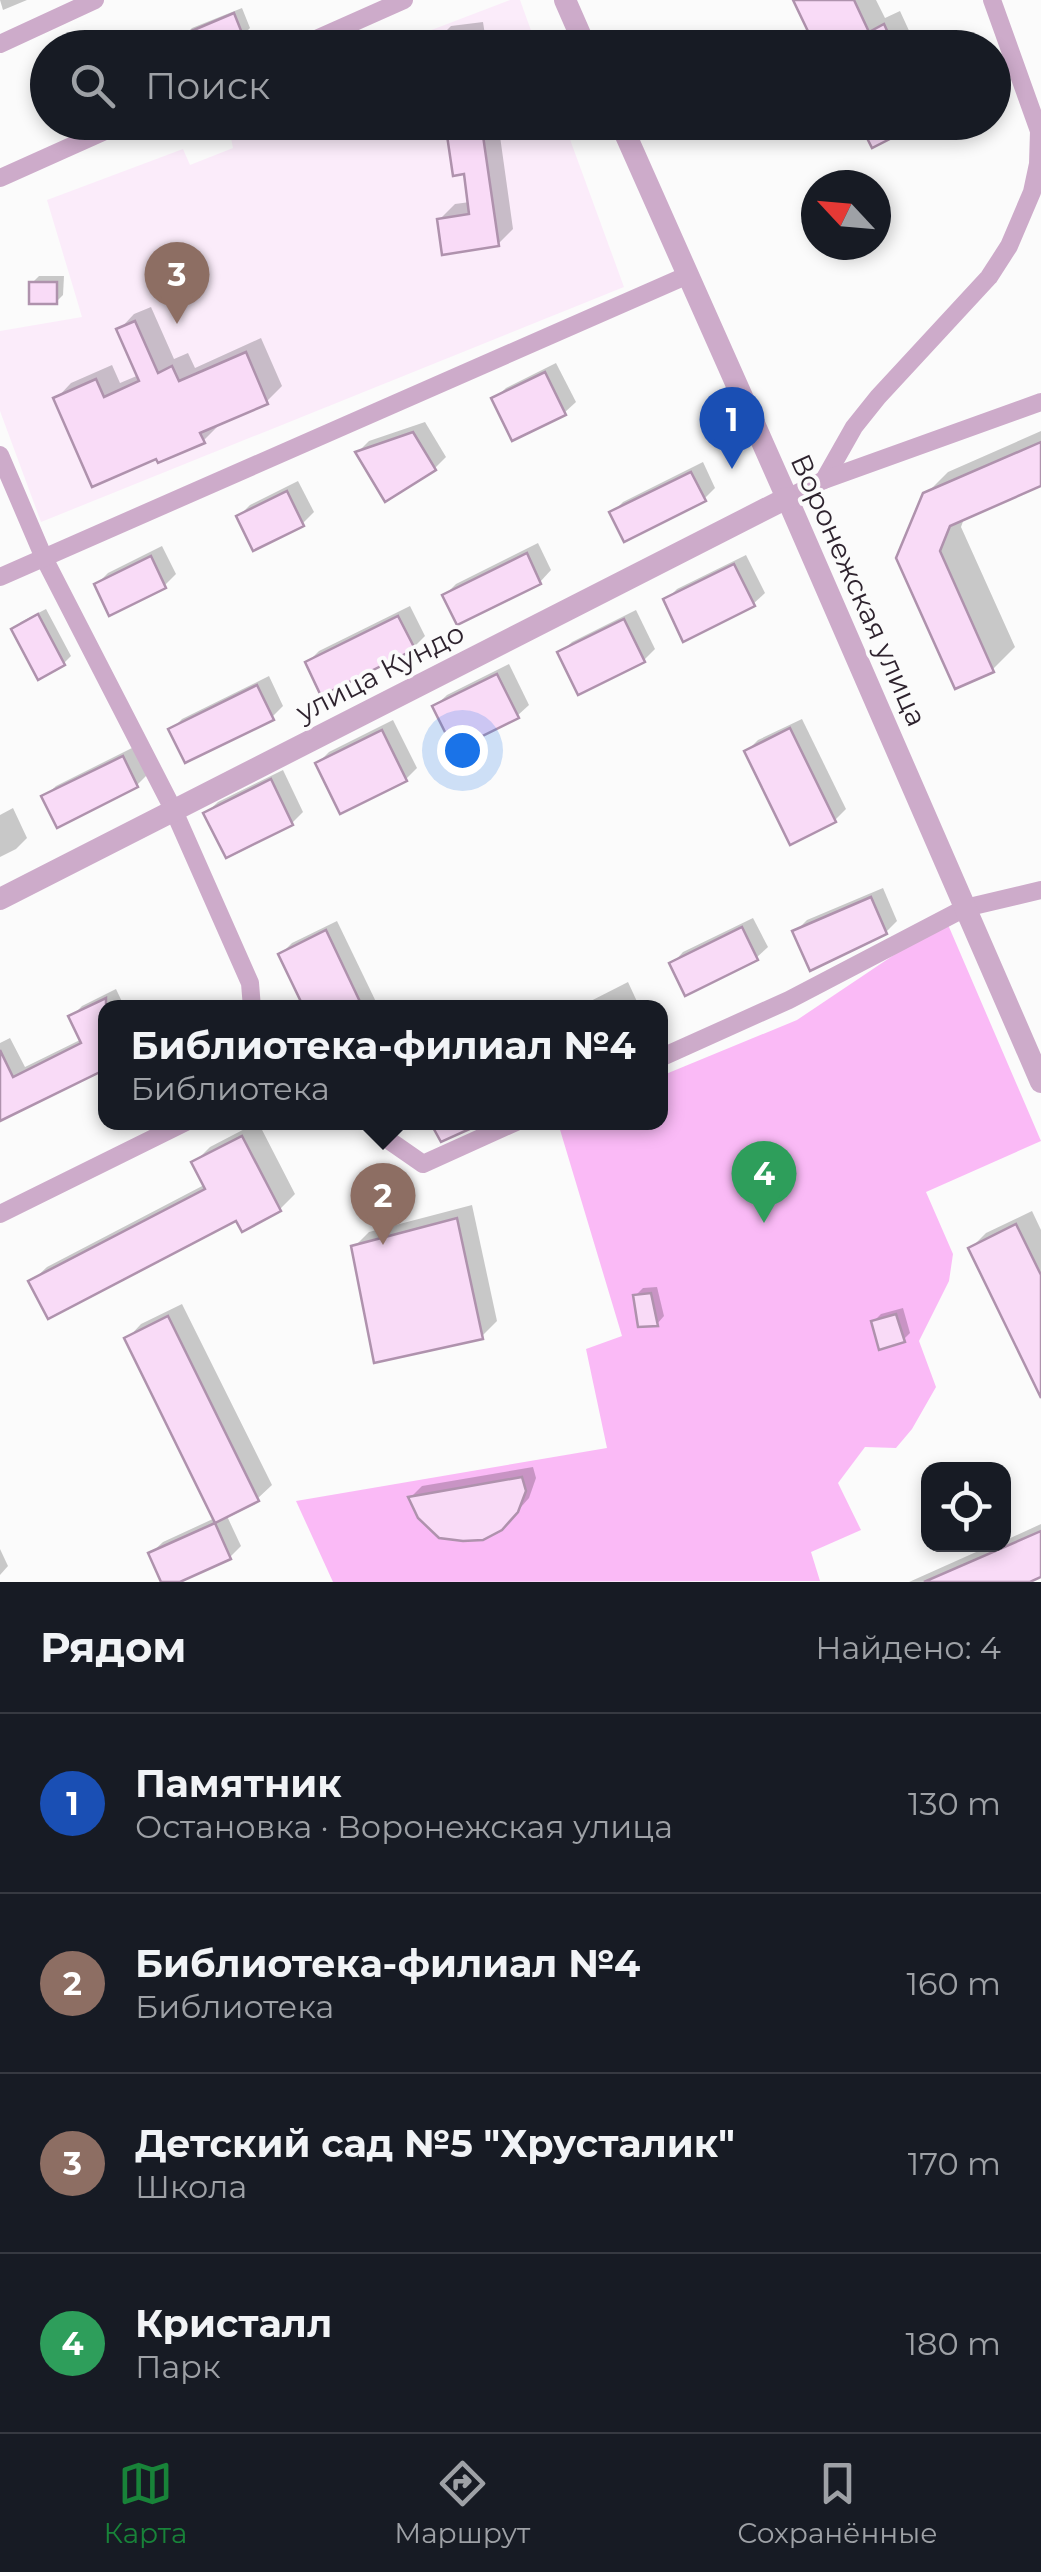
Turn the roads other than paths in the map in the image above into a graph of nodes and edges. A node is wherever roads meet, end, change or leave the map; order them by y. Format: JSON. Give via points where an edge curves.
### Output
{"nodes":[{"id":1,"x":95,"y":0,"type":"edge"},
{"id":2,"x":404,"y":0,"type":"edge"},
{"id":3,"x":565,"y":0,"type":"edge"},
{"id":4,"x":992,"y":0,"type":"edge"},
{"id":5,"x":30,"y":30,"type":"edge"},
{"id":6,"x":30,"y":30,"type":"edge"},
{"id":7,"x":336,"y":30,"type":"edge"},
{"id":8,"x":578,"y":30,"type":"edge"},
{"id":9,"x":1003,"y":30,"type":"edge"},
{"id":10,"x":0,"y":44,"type":"edge"},
{"id":11,"x":1011,"y":53,"type":"edge"},
{"id":12,"x":86,"y":140,"type":"edge"},
{"id":13,"x":628,"y":140,"type":"edge"},
{"id":14,"x":0,"y":178,"type":"edge"},
{"id":15,"x":688,"y":274,"type":"junction"},
{"id":16,"x":1041,"y":402,"type":"edge"},
{"id":17,"x":0,"y":455,"type":"edge"},
{"id":18,"x":824,"y":480,"type":"junction"},
{"id":19,"x":787,"y":498,"type":"junction"},
{"id":20,"x":44,"y":558,"type":"junction"},
{"id":21,"x":0,"y":578,"type":"edge"},
{"id":22,"x":174,"y":811,"type":"junction"},
{"id":23,"x":1041,"y":890,"type":"edge"},
{"id":24,"x":0,"y":899,"type":"edge"},
{"id":25,"x":965,"y":908,"type":"junction"},
{"id":26,"x":251,"y":1000,"type":"edge"},
{"id":27,"x":668,"y":1054,"type":"edge"},
{"id":28,"x":1041,"y":1082,"type":"edge"},
{"id":29,"x":170,"y":1130,"type":"edge"},
{"id":30,"x":378,"y":1130,"type":"edge"},
{"id":31,"x":498,"y":1130,"type":"edge"},
{"id":32,"x":0,"y":1214,"type":"edge"}],
"edges":[{"from":1,"to":6,"type":"street"},
{"from":2,"to":7,"type":"street"},
{"from":3,"to":8,"type":"street"},
{"from":4,"to":9,"type":"street"},
{"from":5,"to":10,"type":"street"},
{"from":11,"to":18,"type":"street","via":[[1039,132],[1032,192],[1009,246],[854,427]]},
{"from":12,"to":14,"type":"street"},
{"from":13,"to":15,"type":"street","name":"Воронежская улица"},
{"from":15,"to":19,"type":"street","name":"Воронежская улица"},
{"from":15,"to":20,"type":"street"},
{"from":16,"to":18,"type":"street"},
{"from":17,"to":20,"type":"street"},
{"from":18,"to":19,"type":"street"},
{"from":19,"to":22,"type":"street","name":"улица Кундо"},
{"from":19,"to":25,"type":"street","name":"Воронежская улица"},
{"from":20,"to":21,"type":"street"},
{"from":20,"to":22,"type":"street"},
{"from":22,"to":24,"type":"street","name":"улица Кундо"},
{"from":22,"to":26,"type":"street","via":[[250,983]]},
{"from":23,"to":25,"type":"street"},
{"from":25,"to":27,"type":"street"},
{"from":25,"to":28,"type":"street","name":"Воронежская улица"},
{"from":29,"to":32,"type":"street"},
{"from":30,"to":31,"type":"street","via":[[424,1164]]}]}
